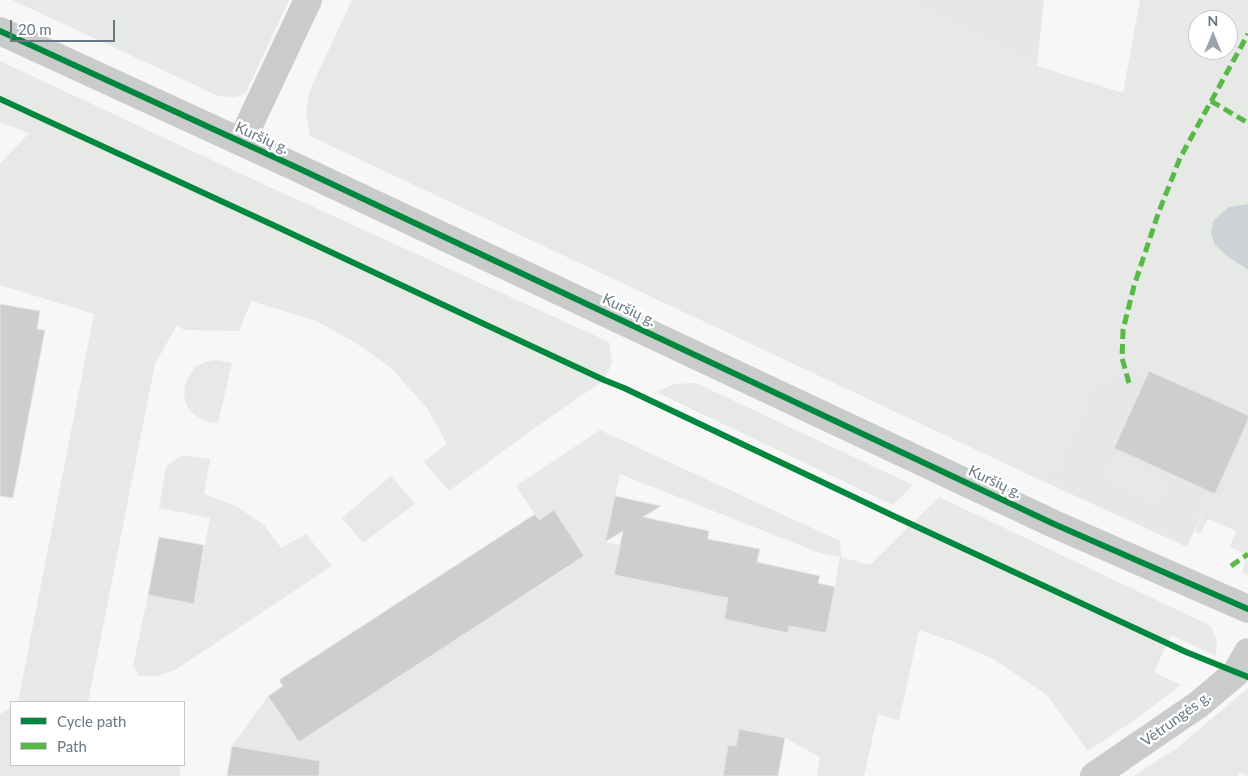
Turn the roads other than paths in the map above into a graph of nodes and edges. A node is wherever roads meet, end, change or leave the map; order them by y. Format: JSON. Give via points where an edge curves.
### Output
{"nodes":[{"id":1,"x":308,"y":0,"type":"edge"},
{"id":2,"x":0,"y":31,"type":"edge"},
{"id":3,"x":241,"y":142,"type":"junction"},
{"id":4,"x":1248,"y":609,"type":"edge"},
{"id":5,"x":1248,"y":652,"type":"edge"},
{"id":6,"x":1094,"y":776,"type":"edge"}],
"edges":[{"from":1,"to":3,"type":"street"},
{"from":2,"to":3,"type":"street","name":"Kuršių g."},
{"from":3,"to":4,"type":"street","name":"Kuršių g.","via":[[1054,524]]},
{"from":5,"to":6,"type":"street","name":"Vėtrungės g.","via":[[1236,673],[1199,704]]}]}
